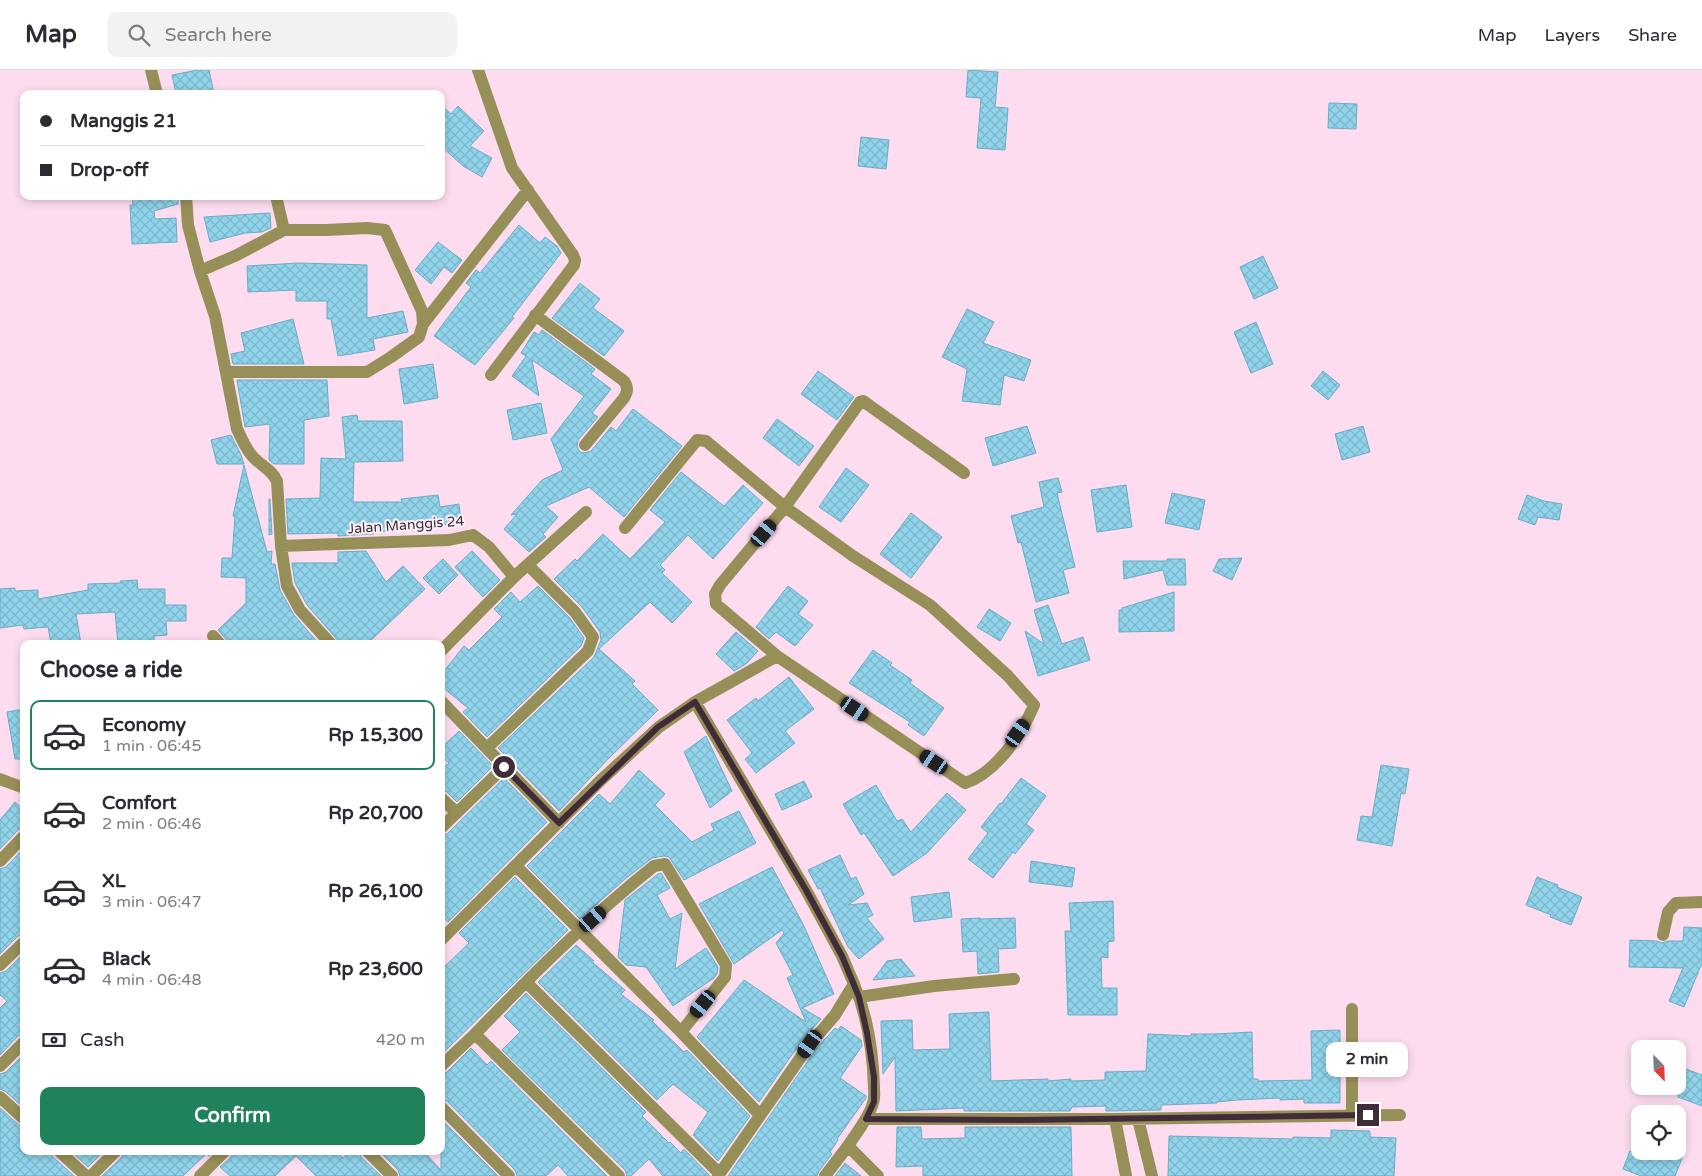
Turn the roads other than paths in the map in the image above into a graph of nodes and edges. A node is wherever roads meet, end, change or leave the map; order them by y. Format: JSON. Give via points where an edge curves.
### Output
{"nodes":[{"id":1,"x":151,"y":70,"type":"edge"},
{"id":2,"x":478,"y":70,"type":"edge"},
{"id":3,"x":156,"y":90,"type":"edge"},
{"id":4,"x":528,"y":190,"type":"junction"},
{"id":5,"x":186,"y":200,"type":"edge"},
{"id":6,"x":277,"y":200,"type":"edge"},
{"id":7,"x":284,"y":230,"type":"junction"},
{"id":8,"x":200,"y":271,"type":"junction"},
{"id":9,"x":535,"y":315,"type":"junction"},
{"id":10,"x":423,"y":324,"type":"junction"},
{"id":11,"x":226,"y":372,"type":"junction"},
{"id":12,"x":491,"y":375,"type":"dead end"},
{"id":13,"x":585,"y":445,"type":"dead end"},
{"id":14,"x":964,"y":473,"type":"dead end"},
{"id":15,"x":785,"y":507,"type":"junction"},
{"id":16,"x":586,"y":512,"type":"dead end"},
{"id":17,"x":625,"y":528,"type":"dead end"},
{"id":18,"x":281,"y":546,"type":"junction"},
{"id":19,"x":528,"y":565,"type":"junction"},
{"id":20,"x":514,"y":577,"type":"junction"},
{"id":21,"x":327,"y":640,"type":"edge"},
{"id":22,"x":445,"y":647,"type":"edge"},
{"id":23,"x":776,"y":656,"type":"junction"},
{"id":24,"x":695,"y":702,"type":"junction"},
{"id":25,"x":445,"y":705,"type":"edge"},
{"id":26,"x":487,"y":748,"type":"junction"},
{"id":27,"x":504,"y":767,"type":"junction"},
{"id":28,"x":0,"y":779,"type":"edge"},
{"id":29,"x":20,"y":786,"type":"edge"},
{"id":30,"x":445,"y":802,"type":"edge"},
{"id":31,"x":457,"y":813,"type":"junction"},
{"id":32,"x":559,"y":823,"type":"junction"},
{"id":33,"x":445,"y":824,"type":"edge"},
{"id":34,"x":20,"y":840,"type":"edge"},
{"id":35,"x":0,"y":861,"type":"edge"},
{"id":36,"x":516,"y":866,"type":"junction"},
{"id":37,"x":1702,"y":902,"type":"edge"},
{"id":38,"x":580,"y":930,"type":"junction"},
{"id":39,"x":1662,"y":935,"type":"dead end"},
{"id":40,"x":445,"y":936,"type":"edge"},
{"id":41,"x":20,"y":946,"type":"edge"},
{"id":42,"x":0,"y":965,"type":"edge"},
{"id":43,"x":1014,"y":979,"type":"dead end"},
{"id":44,"x":526,"y":982,"type":"junction"},
{"id":45,"x":854,"y":984,"type":"junction"},
{"id":46,"x":859,"y":997,"type":"junction"},
{"id":47,"x":1352,"y":1009,"type":"dead end"},
{"id":48,"x":681,"y":1032,"type":"junction"},
{"id":49,"x":474,"y":1034,"type":"junction"},
{"id":50,"x":20,"y":1046,"type":"edge"},
{"id":51,"x":445,"y":1062,"type":"edge"},
{"id":52,"x":0,"y":1066,"type":"edge"},
{"id":53,"x":0,"y":1098,"type":"edge"},
{"id":54,"x":445,"y":1111,"type":"edge"},
{"id":55,"x":1400,"y":1115,"type":"dead end"},
{"id":56,"x":20,"y":1116,"type":"edge"},
{"id":57,"x":760,"y":1116,"type":"junction"},
{"id":58,"x":1352,"y":1116,"type":"junction"},
{"id":59,"x":866,"y":1119,"type":"junction"},
{"id":60,"x":1115,"y":1119,"type":"junction"},
{"id":61,"x":1138,"y":1119,"type":"junction"},
{"id":62,"x":848,"y":1146,"type":"junction"},
{"id":63,"x":63,"y":1155,"type":"edge"},
{"id":64,"x":112,"y":1155,"type":"edge"},
{"id":65,"x":221,"y":1155,"type":"edge"},
{"id":66,"x":371,"y":1155,"type":"edge"},
{"id":67,"x":719,"y":1175,"type":"edge"},
{"id":68,"x":86,"y":1176,"type":"edge"},
{"id":69,"x":90,"y":1176,"type":"edge"},
{"id":70,"x":200,"y":1176,"type":"edge"},
{"id":71,"x":392,"y":1176,"type":"edge"},
{"id":72,"x":509,"y":1176,"type":"edge"},
{"id":73,"x":619,"y":1176,"type":"edge"},
{"id":74,"x":825,"y":1176,"type":"edge"},
{"id":75,"x":878,"y":1176,"type":"edge"},
{"id":76,"x":1126,"y":1176,"type":"edge"},
{"id":77,"x":1152,"y":1176,"type":"edge"}],
"edges":[{"from":1,"to":3,"type":"street"},
{"from":2,"to":4,"type":"street","via":[[512,168]]},
{"from":4,"to":9,"type":"street","via":[[575,260]]},
{"from":4,"to":10,"type":"street"},
{"from":5,"to":8,"type":"street","via":[[188,225]]},
{"from":6,"to":7,"type":"street"},
{"from":7,"to":8,"type":"street"},
{"from":7,"to":10,"type":"street","via":[[385,230],[422,311]]},
{"from":8,"to":11,"type":"street","via":[[215,316]]},
{"from":9,"to":12,"type":"street"},
{"from":9,"to":13,"type":"street","via":[[627,386],[624,398]]},
{"from":10,"to":11,"type":"street","via":[[418,337],[367,372]]},
{"from":11,"to":18,"type":"street","via":[[237,429],[245,446],[278,480]]},
{"from":14,"to":15,"type":"street","via":[[863,401],[856,406]]},
{"from":15,"to":17,"type":"street","via":[[706,441],[697,440]]},
{"from":15,"to":23,"type":"street","via":[[715,594],[716,604]]},
{"from":15,"to":23,"type":"street","via":[[930,606],[1008,676],[1034,705],[1028,720],[1000,759],[965,784]]},
{"from":16,"to":19,"type":"street"},
{"from":18,"to":20,"type":"street","name":"Jalan Manggis 24","via":[[449,540],[473,535],[489,546]]},
{"from":18,"to":21,"type":"street","via":[[287,586],[300,610]]},
{"from":19,"to":20,"type":"street"},
{"from":19,"to":26,"type":"street","via":[[575,612],[593,637],[588,651]]},
{"from":20,"to":22,"type":"street"},
{"from":23,"to":24,"type":"street"},
{"from":24,"to":32,"type":"street","via":[[658,727]]},
{"from":24,"to":45,"type":"street","via":[[806,890]]},
{"from":25,"to":26,"type":"street"},
{"from":26,"to":27,"type":"street"},
{"from":27,"to":31,"type":"street"},
{"from":27,"to":32,"type":"street"},
{"from":28,"to":29,"type":"street"},
{"from":30,"to":31,"type":"street"},
{"from":31,"to":33,"type":"street"},
{"from":32,"to":36,"type":"street"},
{"from":34,"to":35,"type":"street"},
{"from":36,"to":38,"type":"street"},
{"from":36,"to":40,"type":"street"},
{"from":37,"to":39,"type":"street","via":[[1676,904],[1668,912]]},
{"from":38,"to":44,"type":"street"},
{"from":38,"to":48,"type":"street"},
{"from":38,"to":48,"type":"street","via":[[654,866],[665,864],[726,965],[725,977]]},
{"from":41,"to":42,"type":"street"},
{"from":43,"to":46,"type":"street"},
{"from":44,"to":49,"type":"street"},
{"from":44,"to":67,"type":"street"},
{"from":45,"to":46,"type":"street"},
{"from":45,"to":57,"type":"street","via":[[835,1015],[810,1044]]},
{"from":46,"to":59,"type":"street","via":[[874,1077],[874,1102]]},
{"from":47,"to":58,"type":"street"},
{"from":48,"to":57,"type":"street"},
{"from":49,"to":51,"type":"street"},
{"from":49,"to":73,"type":"street"},
{"from":50,"to":52,"type":"street"},
{"from":53,"to":56,"type":"street"},
{"from":54,"to":72,"type":"street"},
{"from":55,"to":58,"type":"street"},
{"from":57,"to":67,"type":"street"},
{"from":58,"to":61,"type":"street"},
{"from":59,"to":60,"type":"street"},
{"from":59,"to":62,"type":"street"},
{"from":60,"to":61,"type":"street"},
{"from":60,"to":76,"type":"street"},
{"from":61,"to":77,"type":"street"},
{"from":62,"to":74,"type":"street"},
{"from":62,"to":75,"type":"street"},
{"from":63,"to":68,"type":"street"},
{"from":64,"to":69,"type":"street"},
{"from":65,"to":70,"type":"street"},
{"from":66,"to":71,"type":"street"}]}
